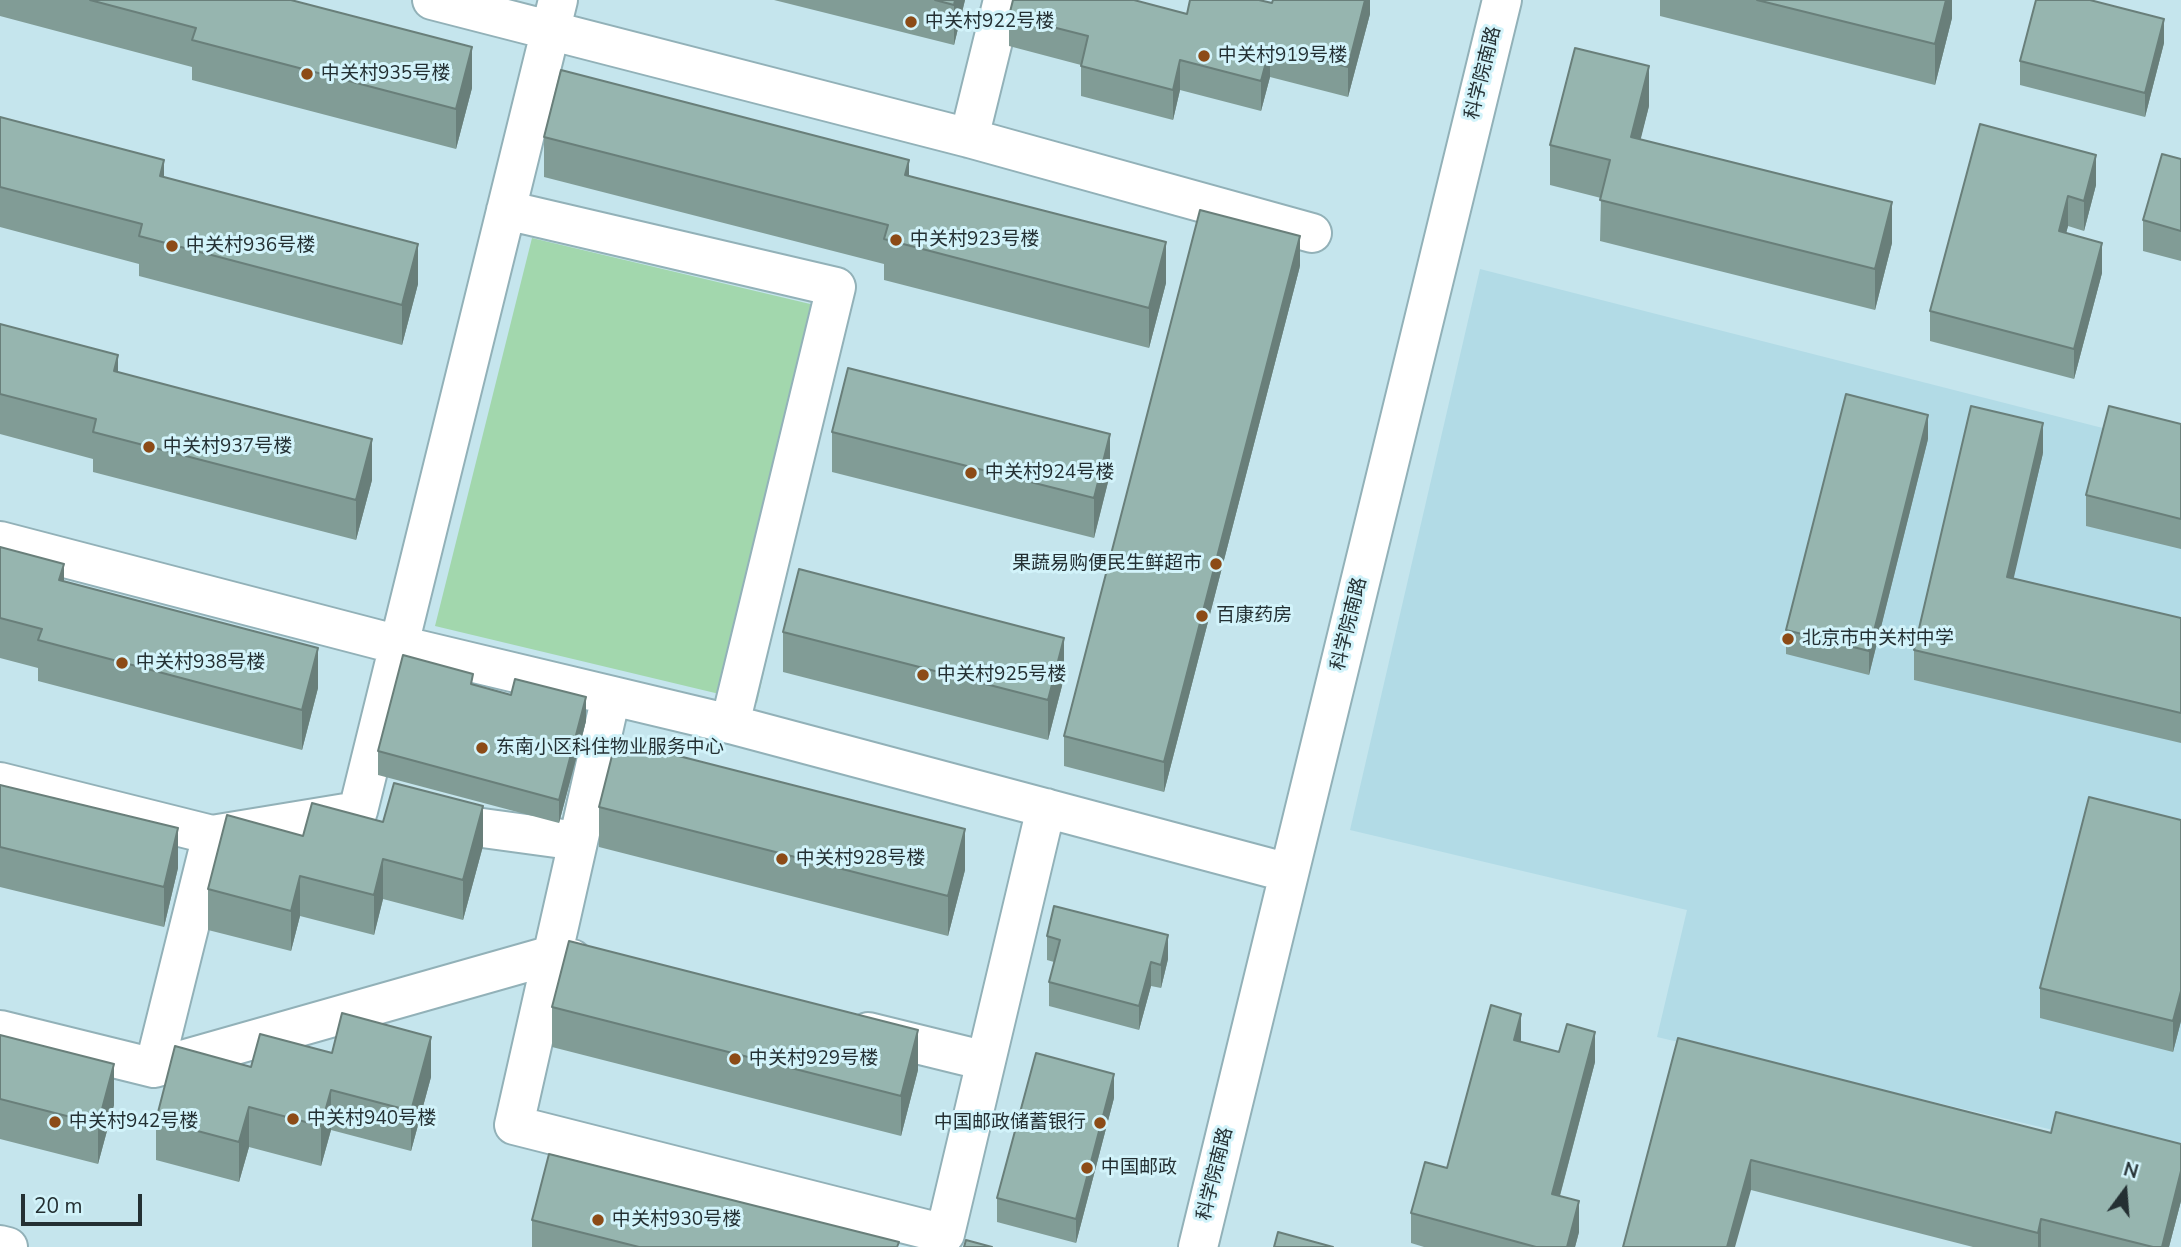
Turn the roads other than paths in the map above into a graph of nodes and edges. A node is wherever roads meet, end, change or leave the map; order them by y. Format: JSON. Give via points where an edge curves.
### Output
{"nodes":[{"id":1,"x":432,"y":0,"type":"edge"},
{"id":2,"x":1003,"y":0,"type":"edge"},
{"id":3,"x":1502,"y":0,"type":"edge"},
{"id":4,"x":554,"y":15,"type":"edge"},
{"id":5,"x":969,"y":138,"type":"junction"},
{"id":6,"x":506,"y":210,"type":"junction"},
{"id":7,"x":1312,"y":233,"type":"dead end"},
{"id":8,"x":0,"y":541,"type":"edge"},
{"id":9,"x":398,"y":645,"type":"junction"},
{"id":10,"x":611,"y":696,"type":"junction"},
{"id":11,"x":730,"y":724,"type":"junction"},
{"id":12,"x":0,"y":782,"type":"edge"},
{"id":13,"x":1046,"y":808,"type":"junction"},
{"id":14,"x":381,"y":814,"type":"junction"},
{"id":15,"x":212,"y":835,"type":"junction"},
{"id":16,"x":579,"y":841,"type":"junction"},
{"id":17,"x":1289,"y":873,"type":"junction"},
{"id":18,"x":552,"y":955,"type":"junction"},
{"id":19,"x":607,"y":968,"type":"edge"},
{"id":20,"x":837,"y":1024,"type":"edge"},
{"id":21,"x":0,"y":1030,"type":"edge"},
{"id":22,"x":986,"y":1061,"type":"junction"},
{"id":23,"x":154,"y":1068,"type":"junction"},
{"id":24,"x":0,"y":1245,"type":"edge"},
{"id":25,"x":1208,"y":1245,"type":"edge"},
{"id":26,"x":8,"y":1247,"type":"edge"}],
"edges":[{"from":1,"to":4,"type":"street"},
{"from":2,"to":5,"type":"street"},
{"from":3,"to":17,"type":"street","name":"科学院南路"},
{"from":4,"to":5,"type":"street"},
{"from":4,"to":6,"type":"street"},
{"from":5,"to":7,"type":"street"},
{"from":6,"to":9,"type":"street"},
{"from":6,"to":11,"type":"street","via":[[836,287]]},
{"from":8,"to":9,"type":"street"},
{"from":9,"to":10,"type":"street"},
{"from":9,"to":14,"type":"street"},
{"from":10,"to":11,"type":"street"},
{"from":10,"to":16,"type":"street"},
{"from":11,"to":13,"type":"street"},
{"from":12,"to":15,"type":"street"},
{"from":13,"to":17,"type":"street"},
{"from":13,"to":22,"type":"street"},
{"from":14,"to":15,"type":"street"},
{"from":14,"to":16,"type":"street"},
{"from":15,"to":23,"type":"street"},
{"from":16,"to":18,"type":"street"},
{"from":17,"to":25,"type":"street","name":"科学院南路"},
{"from":18,"to":19,"type":"street"},
{"from":18,"to":22,"type":"street","via":[[514,1125],[945,1234]]},
{"from":18,"to":23,"type":"street"},
{"from":20,"to":22,"type":"street"},
{"from":21,"to":23,"type":"street"},
{"from":24,"to":26,"type":"street"}]}
